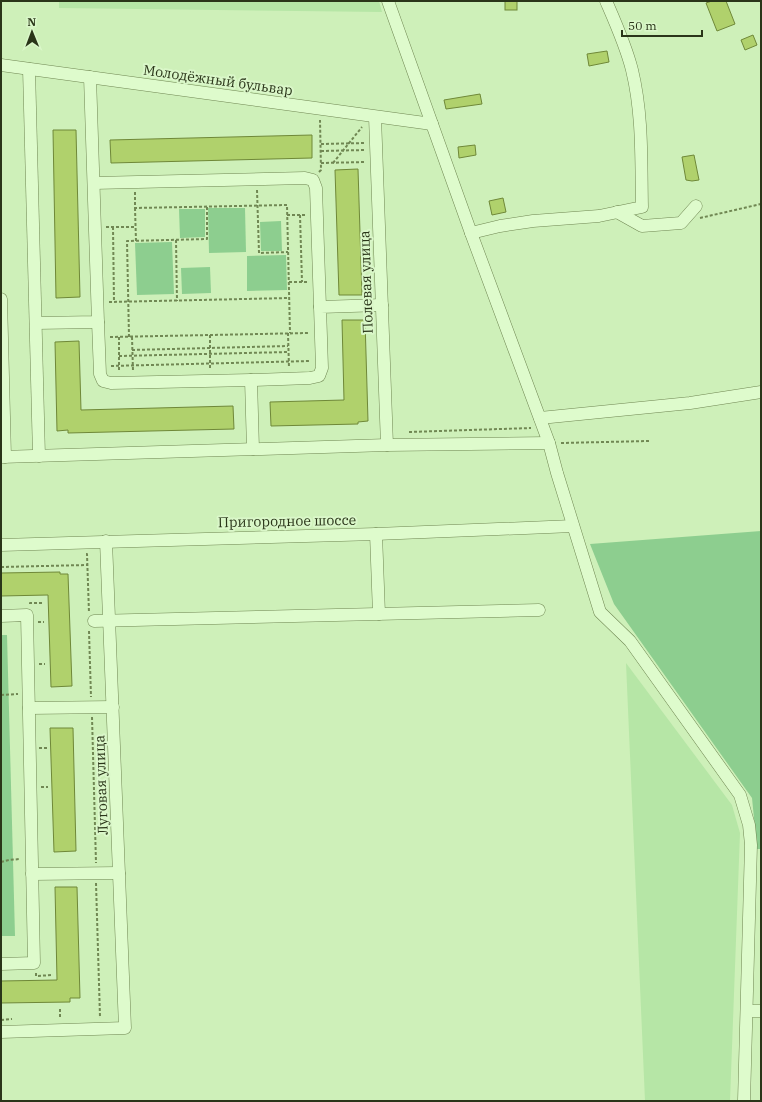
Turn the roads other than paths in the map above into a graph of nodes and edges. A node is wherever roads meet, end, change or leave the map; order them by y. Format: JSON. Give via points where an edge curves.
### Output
{"nodes":[{"id":1,"x":388,"y":1,"type":"edge"},
{"id":2,"x":606,"y":1,"type":"edge"},
{"id":3,"x":1,"y":65,"type":"edge"},
{"id":4,"x":29,"y":69,"type":"junction"},
{"id":5,"x":90,"y":77,"type":"junction"},
{"id":6,"x":375,"y":117,"type":"junction"},
{"id":7,"x":432,"y":124,"type":"junction"},
{"id":8,"x":94,"y":183,"type":"junction"},
{"id":9,"x":696,"y":206,"type":"dead end"},
{"id":10,"x":617,"y":212,"type":"junction"},
{"id":11,"x":471,"y":233,"type":"junction"},
{"id":12,"x":1,"y":299,"type":"edge"},
{"id":13,"x":382,"y":305,"type":"junction"},
{"id":14,"x":320,"y":307,"type":"junction"},
{"id":15,"x":98,"y":322,"type":"junction"},
{"id":16,"x":1,"y":323,"type":"edge"},
{"id":17,"x":36,"y":323,"type":"junction"},
{"id":18,"x":251,"y":380,"type":"junction"},
{"id":19,"x":761,"y":392,"type":"edge"},
{"id":20,"x":542,"y":422,"type":"junction"},
{"id":21,"x":387,"y":439,"type":"junction"},
{"id":22,"x":549,"y":443,"type":"junction"},
{"id":23,"x":253,"y":449,"type":"junction"},
{"id":24,"x":39,"y":456,"type":"junction"},
{"id":25,"x":3,"y":457,"type":"edge"},
{"id":26,"x":573,"y":526,"type":"junction"},
{"id":27,"x":376,"y":534,"type":"junction"},
{"id":28,"x":106,"y":541,"type":"junction"},
{"id":29,"x":1,"y":545,"type":"edge"},
{"id":30,"x":539,"y":610,"type":"dead end"},
{"id":31,"x":379,"y":614,"type":"junction"},
{"id":32,"x":1,"y":616,"type":"edge"},
{"id":33,"x":110,"y":620,"type":"junction"},
{"id":34,"x":91,"y":623,"type":"road end"},
{"id":35,"x":113,"y":707,"type":"junction"},
{"id":36,"x":29,"y":708,"type":"junction"},
{"id":37,"x":119,"y":873,"type":"junction"},
{"id":38,"x":32,"y":874,"type":"junction"},
{"id":39,"x":1,"y":964,"type":"edge"},
{"id":40,"x":747,"y":1011,"type":"junction"},
{"id":41,"x":761,"y":1011,"type":"edge"},
{"id":42,"x":1,"y":1032,"type":"edge"},
{"id":43,"x":744,"y":1101,"type":"edge"}],
"edges":[{"from":1,"to":7,"type":"street"},
{"from":2,"to":10,"type":"street","via":[[632,70],[639,112],[642,207]]},
{"from":3,"to":4,"type":"street","name":"Молодёжный бульвар"},
{"from":4,"to":5,"type":"street","name":"Молодёжный бульвар"},
{"from":4,"to":17,"type":"street"},
{"from":5,"to":6,"type":"street","name":"Молодёжный бульвар"},
{"from":5,"to":8,"type":"street"},
{"from":6,"to":7,"type":"street","name":"Молодёжный бульвар"},
{"from":6,"to":13,"type":"street","name":"Полевая улица"},
{"from":7,"to":11,"type":"street"},
{"from":8,"to":14,"type":"street","via":[[305,178],[313,180],[316,188]]},
{"from":8,"to":15,"type":"street"},
{"from":9,"to":10,"type":"street","via":[[681,223],[642,226]]},
{"from":10,"to":11,"type":"street","via":[[599,216],[533,221]]},
{"from":11,"to":20,"type":"street"},
{"from":12,"to":16,"type":"street"},
{"from":13,"to":14,"type":"street"},
{"from":13,"to":21,"type":"street","name":"Полевая улица"},
{"from":14,"to":18,"type":"street","via":[[322,368],[319,376]]},
{"from":15,"to":17,"type":"street"},
{"from":15,"to":18,"type":"street","via":[[100,374],[103,381],[120,383]]},
{"from":16,"to":25,"type":"street"},
{"from":17,"to":24,"type":"street"},
{"from":18,"to":23,"type":"street"},
{"from":19,"to":20,"type":"street"},
{"from":20,"to":22,"type":"street"},
{"from":21,"to":22,"type":"street"},
{"from":21,"to":23,"type":"street"},
{"from":22,"to":26,"type":"street"},
{"from":23,"to":24,"type":"street"},
{"from":24,"to":25,"type":"street"},
{"from":26,"to":27,"type":"street","name":"Пригородное шоссе"},
{"from":26,"to":40,"type":"street","via":[[600,612],[630,641],[740,795],[749,825],[751,845]]},
{"from":27,"to":28,"type":"street","name":"Пригородное шоссе"},
{"from":27,"to":31,"type":"street"},
{"from":28,"to":29,"type":"street","name":"Пригородное шоссе"},
{"from":28,"to":33,"type":"street","name":"Луговая улица"},
{"from":30,"to":31,"type":"street"},
{"from":31,"to":33,"type":"street"},
{"from":32,"to":36,"type":"street","via":[[27,616]]},
{"from":33,"to":34,"type":"street"},
{"from":33,"to":35,"type":"street","name":"Луговая улица"},
{"from":35,"to":36,"type":"street"},
{"from":35,"to":37,"type":"street","name":"Луговая улица"},
{"from":36,"to":38,"type":"street"},
{"from":37,"to":38,"type":"street"},
{"from":37,"to":42,"type":"street","name":"Луговая улица","via":[[125,1028]]},
{"from":38,"to":39,"type":"street","via":[[34,963]]},
{"from":40,"to":41,"type":"street"},
{"from":40,"to":43,"type":"street"}]}
